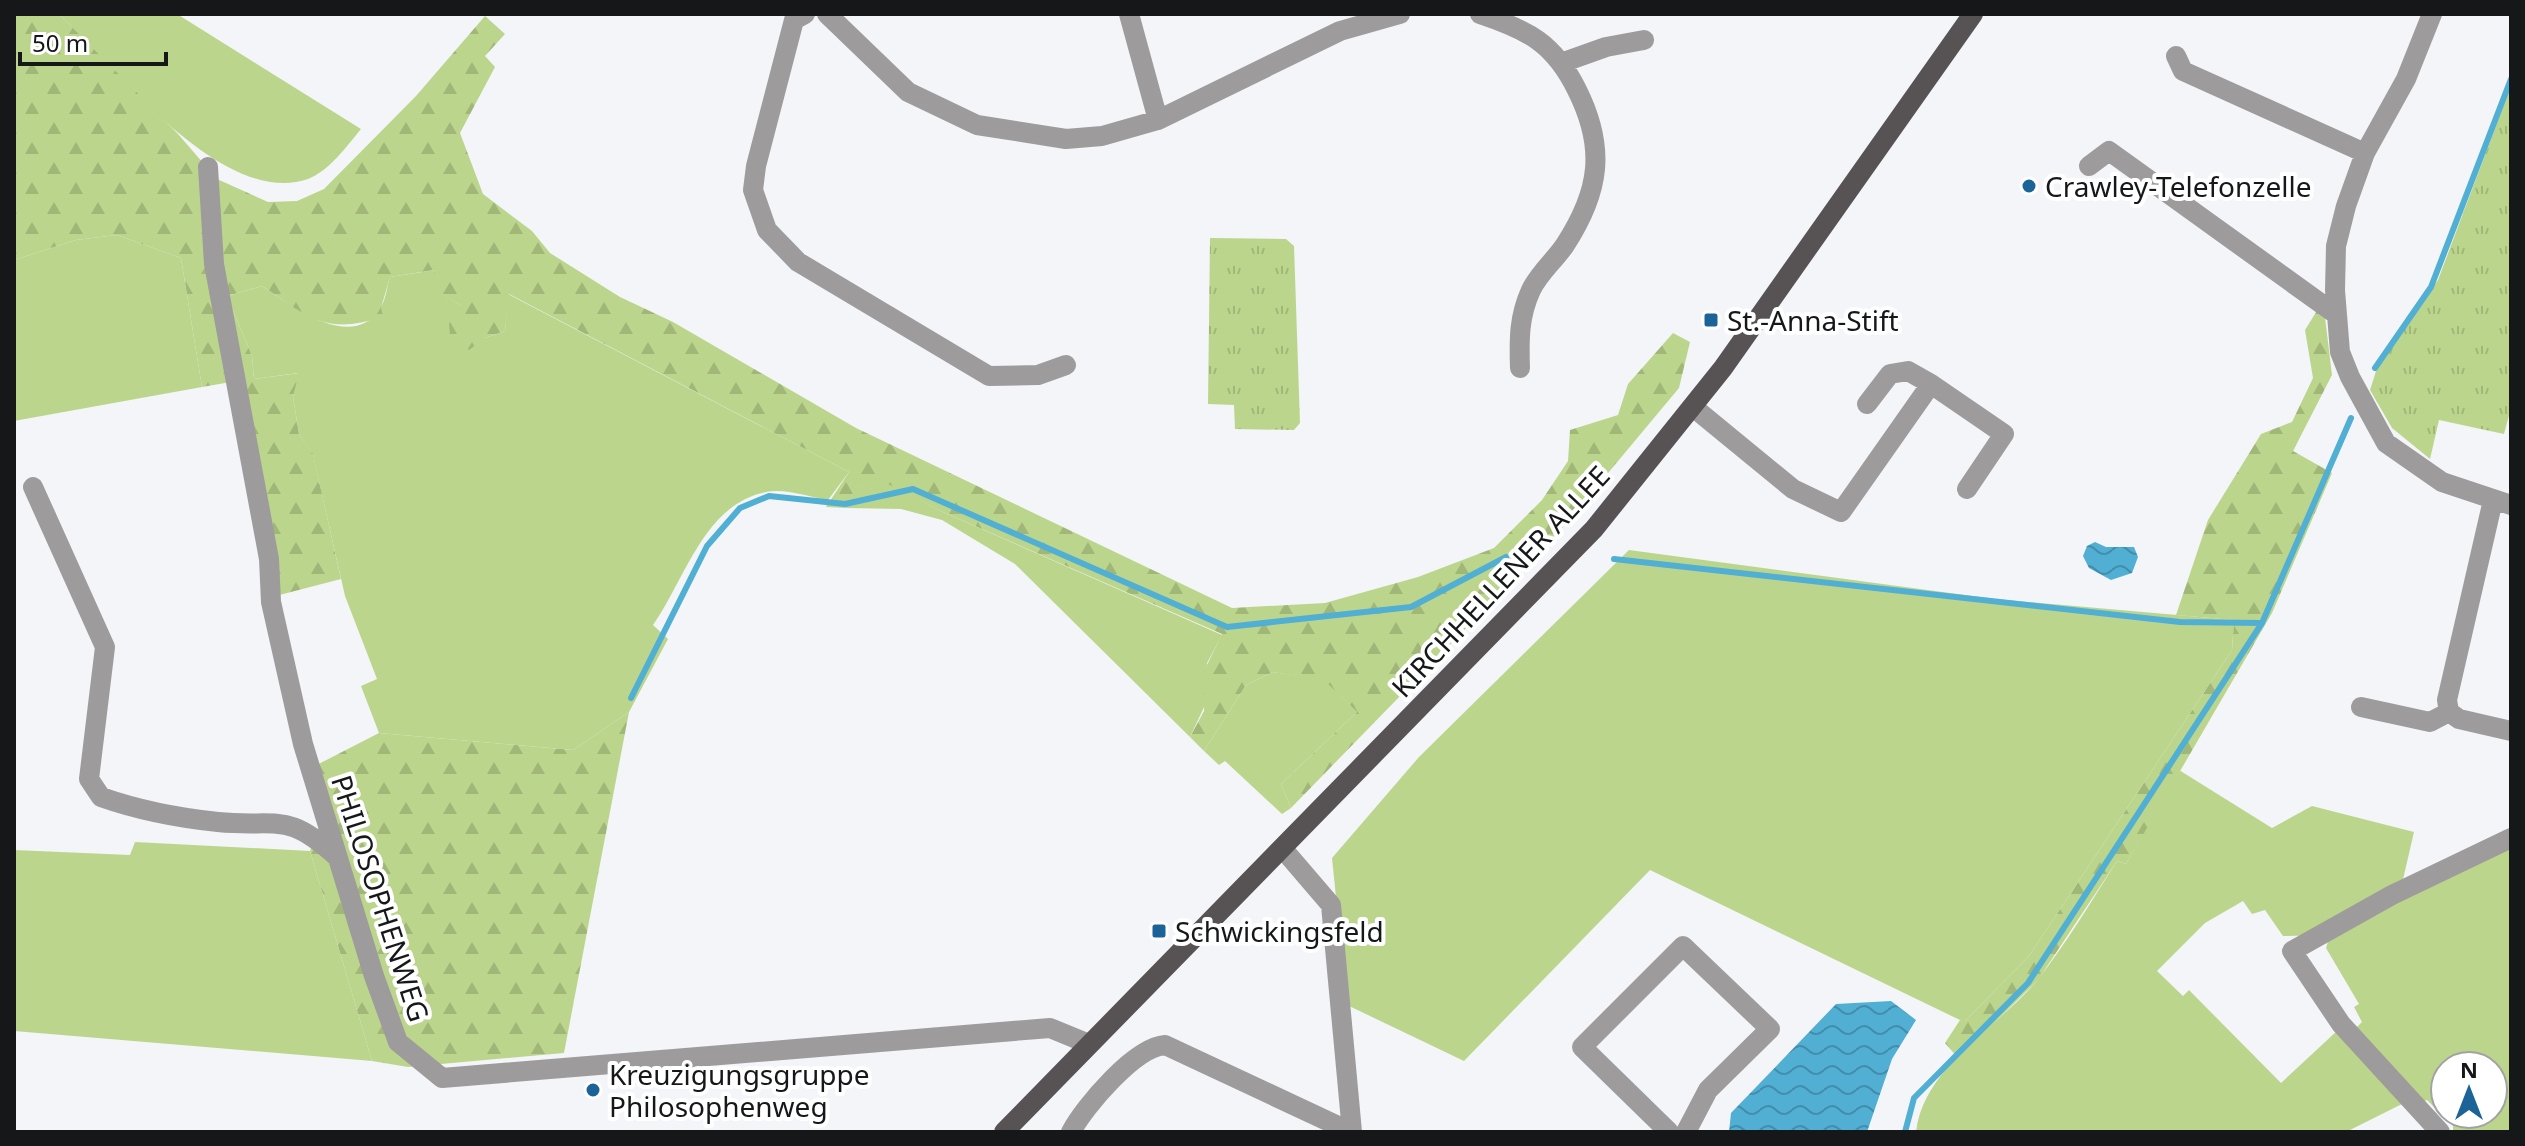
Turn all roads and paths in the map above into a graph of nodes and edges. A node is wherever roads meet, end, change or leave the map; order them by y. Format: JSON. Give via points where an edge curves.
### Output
{"nodes":[{"id":1,"x":805,"y":14,"type":"edge"},
{"id":2,"x":827,"y":14,"type":"edge"},
{"id":3,"x":1129,"y":14,"type":"edge"},
{"id":4,"x":1400,"y":14,"type":"edge"},
{"id":5,"x":1480,"y":14,"type":"edge"},
{"id":6,"x":1973,"y":14,"type":"edge"},
{"id":7,"x":2432,"y":14,"type":"edge"},
{"id":8,"x":1644,"y":40,"type":"dead end"},
{"id":9,"x":2176,"y":56,"type":"dead end"},
{"id":10,"x":1564,"y":62,"type":"junction"},
{"id":11,"x":1158,"y":120,"type":"junction"},
{"id":12,"x":2365,"y":153,"type":"junction"},
{"id":13,"x":2089,"y":166,"type":"dead end"},
{"id":14,"x":208,"y":167,"type":"dead end"},
{"id":15,"x":2337,"y":315,"type":"junction"},
{"id":16,"x":1066,"y":365,"type":"dead end"},
{"id":17,"x":1520,"y":368,"type":"dead end"},
{"id":18,"x":1931,"y":384,"type":"junction"},
{"id":19,"x":1867,"y":404,"type":"dead end"},
{"id":20,"x":1693,"y":407,"type":"junction"},
{"id":21,"x":33,"y":487,"type":"dead end"},
{"id":22,"x":1967,"y":489,"type":"dead end"},
{"id":23,"x":2502,"y":502,"type":"edge"},
{"id":24,"x":2361,"y":707,"type":"dead end"},
{"id":25,"x":2449,"y":712,"type":"junction"},
{"id":26,"x":2511,"y":731,"type":"edge"},
{"id":27,"x":2511,"y":838,"type":"edge"},
{"id":28,"x":1283,"y":849,"type":"junction"},
{"id":29,"x":338,"y":858,"type":"junction"},
{"id":30,"x":1089,"y":1044,"type":"junction"},
{"id":31,"x":1004,"y":1132,"type":"edge"},
{"id":32,"x":1071,"y":1132,"type":"edge"},
{"id":33,"x":1352,"y":1132,"type":"edge"},
{"id":34,"x":1669,"y":1132,"type":"edge"},
{"id":35,"x":1686,"y":1132,"type":"edge"},
{"id":36,"x":2440,"y":1132,"type":"edge"}],
"edges":[{"from":1,"to":16,"type":"street","via":[[794,20],[756,166],[753,190],[767,230],[798,262],[989,376],[1038,375]]},
{"from":2,"to":11,"type":"street","via":[[908,92],[977,125],[1066,139],[1102,136]]},
{"from":3,"to":11,"type":"street"},
{"from":4,"to":11,"type":"street","via":[[1340,31]]},
{"from":5,"to":10,"type":"street","via":[[1525,29]]},
{"from":6,"to":20,"type":"main road","name":"KIRCHHELLENER ALLEE"},
{"from":7,"to":12,"type":"street","via":[[2406,79]]},
{"from":8,"to":10,"type":"street"},
{"from":9,"to":12,"type":"street","via":[[2183,71]]},
{"from":10,"to":17,"type":"street","via":[[1596,140],[1596,180],[1565,246],[1532,287],[1519,327]]},
{"from":12,"to":15,"type":"street","via":[[2336,246]]},
{"from":13,"to":15,"type":"street","via":[[2109,151]]},
{"from":14,"to":29,"type":"street","name":"PHILOSOPHENWEG","via":[[214,264],[264,529],[271,602],[303,744]]},
{"from":15,"to":23,"type":"street","via":[[2340,352],[2386,443],[2442,482]]},
{"from":18,"to":19,"type":"street","via":[[1908,371],[1890,374]]},
{"from":18,"to":20,"type":"street","via":[[1841,512],[1793,489]]},
{"from":18,"to":22,"type":"street","via":[[2004,434]]},
{"from":20,"to":28,"type":"main road","name":"KIRCHHELLENER ALLEE","via":[[1594,529]]},
{"from":21,"to":29,"type":"street","via":[[105,647],[89,779],[101,797],[219,822],[281,822],[312,834]]},
{"from":23,"to":25,"type":"street","via":[[2448,691]]},
{"from":24,"to":25,"type":"street","via":[[2430,722]]},
{"from":25,"to":26,"type":"street"},
{"from":27,"to":36,"type":"street","via":[[2292,951],[2341,1024]]},
{"from":28,"to":30,"type":"main road","name":"KIRCHHELLENER ALLEE"},
{"from":28,"to":33,"type":"street","via":[[1331,905]]},
{"from":29,"to":30,"type":"street","name":"PHILOSOPHENWEG","via":[[398,1042],[442,1078],[1050,1028]]},
{"from":30,"to":31,"type":"main road","name":"KIRCHHELLENER ALLEE"},
{"from":32,"to":33,"type":"street","via":[[1082,1112],[1144,1050],[1165,1045]]},
{"from":34,"to":35,"type":"street","via":[[1582,1047],[1683,946],[1770,1029],[1708,1090]]}]}
